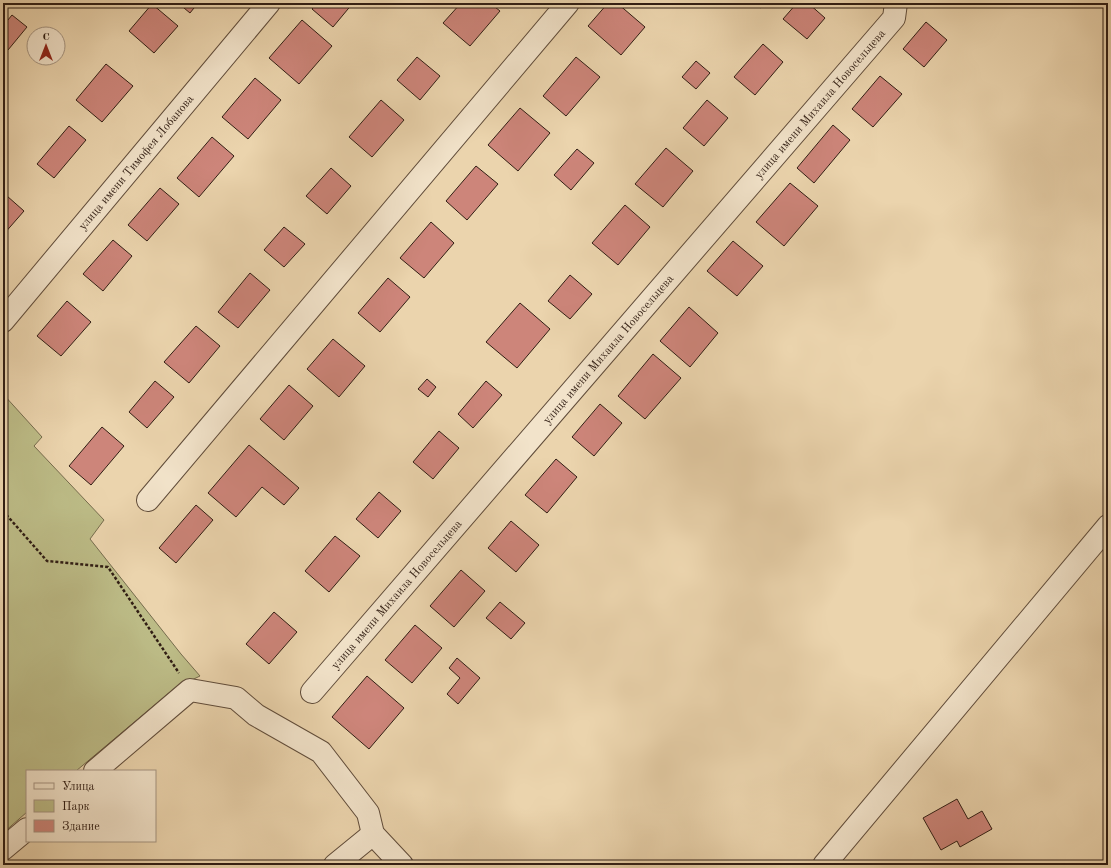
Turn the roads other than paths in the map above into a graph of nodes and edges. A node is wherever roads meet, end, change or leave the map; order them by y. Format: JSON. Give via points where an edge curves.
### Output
{"nodes":[{"id":1,"x":269,"y":3,"type":"edge"},
{"id":2,"x":568,"y":3,"type":"edge"},
{"id":3,"x":896,"y":3,"type":"edge"},
{"id":4,"x":3,"y":321,"type":"edge"},
{"id":5,"x":148,"y":500,"type":"dead end"},
{"id":6,"x":1108,"y":526,"type":"edge"},
{"id":7,"x":312,"y":692,"type":"dead end"},
{"id":8,"x":96,"y":770,"type":"edge"},
{"id":9,"x":26,"y":830,"type":"edge"},
{"id":10,"x":373,"y":834,"type":"junction"},
{"id":11,"x":3,"y":849,"type":"edge"},
{"id":12,"x":335,"y":865,"type":"edge"},
{"id":13,"x":402,"y":865,"type":"edge"},
{"id":14,"x":824,"y":865,"type":"edge"}],
"edges":[{"from":1,"to":4,"type":"street","name":"улица имени Тимофея Лобанова"},
{"from":2,"to":5,"type":"street"},
{"from":3,"to":7,"type":"street","name":"улица имени Михаила Новосельцева","via":[[894,18]]},
{"from":6,"to":14,"type":"street"},
{"from":8,"to":10,"type":"street","via":[[190,690],[236,698],[256,715],[321,752],[368,813]]},
{"from":9,"to":11,"type":"street"},
{"from":10,"to":12,"type":"street"},
{"from":10,"to":13,"type":"street"}]}
